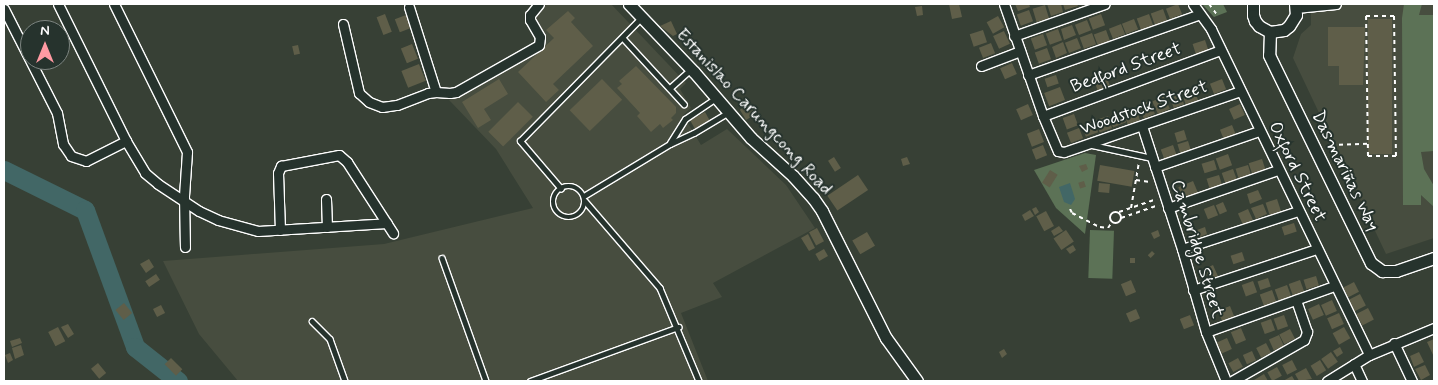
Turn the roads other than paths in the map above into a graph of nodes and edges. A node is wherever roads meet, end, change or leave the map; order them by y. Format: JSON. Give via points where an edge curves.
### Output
{"nodes":[{"id":1,"x":58,"y":4,"type":"edge"},
{"id":2,"x":114,"y":4,"type":"edge"},
{"id":3,"x":539,"y":4,"type":"edge"},
{"id":4,"x":629,"y":4,"type":"edge"},
{"id":5,"x":1004,"y":4,"type":"edge"},
{"id":6,"x":1105,"y":4,"type":"edge"},
{"id":7,"x":1193,"y":4,"type":"edge"},
{"id":8,"x":1253,"y":4,"type":"edge"},
{"id":9,"x":1336,"y":4,"type":"edge"},
{"id":10,"x":1296,"y":6,"type":"edge"},
{"id":11,"x":408,"y":7,"type":"dead end"},
{"id":12,"x":5,"y":13,"type":"edge"},
{"id":13,"x":1200,"y":14,"type":"junction"},
{"id":14,"x":642,"y":17,"type":"junction"},
{"id":15,"x":343,"y":24,"type":"dead end"},
{"id":16,"x":1270,"y":32,"type":"junction"},
{"id":17,"x":1014,"y":36,"type":"junction"},
{"id":18,"x":623,"y":38,"type":"junction"},
{"id":19,"x":1220,"y":50,"type":"junction"},
{"id":20,"x":1020,"y":51,"type":"junction"},
{"id":21,"x":981,"y":66,"type":"dead end"},
{"id":22,"x":691,"y":69,"type":"junction"},
{"id":23,"x":1028,"y":75,"type":"junction"},
{"id":24,"x":670,"y":88,"type":"junction"},
{"id":25,"x":436,"y":92,"type":"junction"},
{"id":26,"x":1240,"y":92,"type":"junction"},
{"id":27,"x":716,"y":98,"type":"junction"},
{"id":28,"x":684,"y":104,"type":"dead end"},
{"id":29,"x":728,"y":112,"type":"junction"},
{"id":30,"x":1043,"y":116,"type":"junction"},
{"id":31,"x":1142,"y":126,"type":"junction"},
{"id":32,"x":1260,"y":131,"type":"junction"},
{"id":33,"x":126,"y":141,"type":"junction"},
{"id":34,"x":670,"y":144,"type":"junction"},
{"id":35,"x":1088,"y":144,"type":"junction"},
{"id":36,"x":1152,"y":158,"type":"junction"},
{"id":37,"x":1155,"y":167,"type":"junction"},
{"id":38,"x":1278,"y":170,"type":"junction"},
{"id":39,"x":561,"y":189,"type":"junction"},
{"id":40,"x":326,"y":199,"type":"dead end"},
{"id":41,"x":585,"y":199,"type":"junction"},
{"id":42,"x":184,"y":201,"type":"junction"},
{"id":43,"x":1165,"y":206,"type":"junction"},
{"id":44,"x":1298,"y":211,"type":"junction"},
{"id":45,"x":386,"y":222,"type":"junction"},
{"id":46,"x":327,"y":227,"type":"junction"},
{"id":47,"x":280,"y":230,"type":"junction"},
{"id":48,"x":393,"y":233,"type":"dead end"},
{"id":49,"x":185,"y":247,"type":"dead end"},
{"id":50,"x":1182,"y":249,"type":"junction"},
{"id":51,"x":1316,"y":250,"type":"junction"},
{"id":52,"x":442,"y":258,"type":"dead end"},
{"id":53,"x":1434,"y":258,"type":"edge"},
{"id":54,"x":1334,"y":286,"type":"junction"},
{"id":55,"x":1194,"y":290,"type":"junction"},
{"id":56,"x":1296,"y":300,"type":"junction"},
{"id":57,"x":312,"y":321,"type":"dead end"},
{"id":58,"x":678,"y":327,"type":"junction"},
{"id":59,"x":1434,"y":328,"type":"edge"},
{"id":60,"x":1206,"y":332,"type":"junction"},
{"id":61,"x":1394,"y":343,"type":"junction"},
{"id":62,"x":1369,"y":356,"type":"junction"},
{"id":63,"x":1354,"y":364,"type":"junction"},
{"id":64,"x":345,"y":381,"type":"edge"},
{"id":65,"x":486,"y":381,"type":"edge"},
{"id":66,"x":530,"y":381,"type":"edge"},
{"id":67,"x":699,"y":381,"type":"edge"},
{"id":68,"x":917,"y":381,"type":"edge"},
{"id":69,"x":1226,"y":381,"type":"edge"},
{"id":70,"x":1232,"y":381,"type":"edge"},
{"id":71,"x":1326,"y":381,"type":"edge"},
{"id":72,"x":1362,"y":381,"type":"edge"},
{"id":73,"x":1412,"y":381,"type":"edge"}],
"edges":[{"from":1,"to":33,"type":"street"},
{"from":2,"to":42,"type":"street","via":[[187,152]]},
{"from":3,"to":25,"type":"street","via":[[530,20],[540,37],[539,45],[456,92]]},
{"from":4,"to":14,"type":"street","name":"Estanislao Carungcong Road"},
{"from":5,"to":17,"type":"street"},
{"from":6,"to":17,"type":"street"},
{"from":7,"to":13,"type":"street","name":"Oxford Street"},
{"from":8,"to":16,"type":"street","via":[[1255,21]]},
{"from":9,"to":10,"type":"street"},
{"from":10,"to":16,"type":"street","via":[[1296,15],[1289,26]]},
{"from":11,"to":25,"type":"street"},
{"from":12,"to":33,"type":"street","via":[[57,113],[60,133],[71,156],[86,161]]},
{"from":13,"to":19,"type":"street","name":"Oxford Street"},
{"from":13,"to":23,"type":"street"},
{"from":14,"to":18,"type":"lane"},
{"from":14,"to":22,"type":"street","name":"Estanislao Carungcong Road"},
{"from":15,"to":25,"type":"street","via":[[358,93],[368,102],[382,107],[397,105]]},
{"from":16,"to":53,"type":"street","name":"Dasmariñas Way","via":[[1269,55],[1371,263],[1382,271],[1396,271]]},
{"from":17,"to":20,"type":"street"},
{"from":18,"to":24,"type":"lane"},
{"from":18,"to":39,"type":"lane","via":[[520,141]]},
{"from":19,"to":26,"type":"street","name":"Oxford Street"},
{"from":19,"to":30,"type":"street","name":"Bedford Street"},
{"from":20,"to":21,"type":"street"},
{"from":20,"to":23,"type":"street"},
{"from":22,"to":24,"type":"lane"},
{"from":22,"to":27,"type":"street","name":"Estanislao Carungcong Road"},
{"from":23,"to":30,"type":"street"},
{"from":24,"to":28,"type":"lane"},
{"from":26,"to":31,"type":"street","name":"Woodstock Street"},
{"from":26,"to":32,"type":"street","name":"Oxford Street"},
{"from":27,"to":29,"type":"street","name":"Estanislao Carungcong Road"},
{"from":27,"to":34,"type":"lane","via":[[686,119]]},
{"from":29,"to":34,"type":"lane"},
{"from":29,"to":68,"type":"street","name":"Estanislao Carungcong Road","via":[[813,198],[886,338]]},
{"from":30,"to":35,"type":"street","name":"Woodstock Street","via":[[1058,152]]},
{"from":31,"to":35,"type":"street","name":"Woodstock Street"},
{"from":31,"to":36,"type":"street","name":"Cambridge Street"},
{"from":32,"to":37,"type":"street"},
{"from":32,"to":38,"type":"street","name":"Oxford Street"},
{"from":33,"to":42,"type":"street","via":[[145,173]]},
{"from":34,"to":41,"type":"lane"},
{"from":35,"to":36,"type":"lane"},
{"from":36,"to":37,"type":"street","name":"Cambridge Street"},
{"from":37,"to":43,"type":"street","name":"Cambridge Street"},
{"from":38,"to":43,"type":"street"},
{"from":38,"to":44,"type":"street","name":"Oxford Street"},
{"from":39,"to":41,"type":"lane","via":[[574,187]]},
{"from":39,"to":41,"type":"lane","via":[[553,204],[561,216],[576,216],[583,210]]},
{"from":40,"to":46,"type":"street"},
{"from":41,"to":58,"type":"lane","via":[[660,288]]},
{"from":42,"to":47,"type":"street","via":[[205,214],[241,227],[258,231]]},
{"from":42,"to":49,"type":"street"},
{"from":43,"to":50,"type":"street","name":"Cambridge Street"},
{"from":44,"to":50,"type":"street"},
{"from":44,"to":51,"type":"street","name":"Oxford Street"},
{"from":45,"to":46,"type":"street"},
{"from":45,"to":47,"type":"street","via":[[347,162],[338,155],[281,166],[278,173]]},
{"from":45,"to":48,"type":"street"},
{"from":46,"to":47,"type":"street"},
{"from":50,"to":55,"type":"street","name":"Cambridge Street"},
{"from":51,"to":54,"type":"street","name":"Oxford Street"},
{"from":51,"to":55,"type":"street"},
{"from":52,"to":65,"type":"lane"},
{"from":54,"to":56,"type":"street"},
{"from":54,"to":62,"type":"street","name":"Oxford Street"},
{"from":55,"to":60,"type":"street","name":"Cambridge Street"},
{"from":56,"to":60,"type":"street"},
{"from":56,"to":70,"type":"street","via":[[1307,332],[1304,340]]},
{"from":57,"to":64,"type":"lane","via":[[330,338]]},
{"from":58,"to":66,"type":"lane"},
{"from":58,"to":67,"type":"lane"},
{"from":59,"to":61,"type":"street"},
{"from":60,"to":69,"type":"street","name":"Cambridge Street"},
{"from":61,"to":62,"type":"street"},
{"from":61,"to":73,"type":"street"},
{"from":62,"to":63,"type":"street"},
{"from":63,"to":71,"type":"street"},
{"from":63,"to":72,"type":"street"}]}
